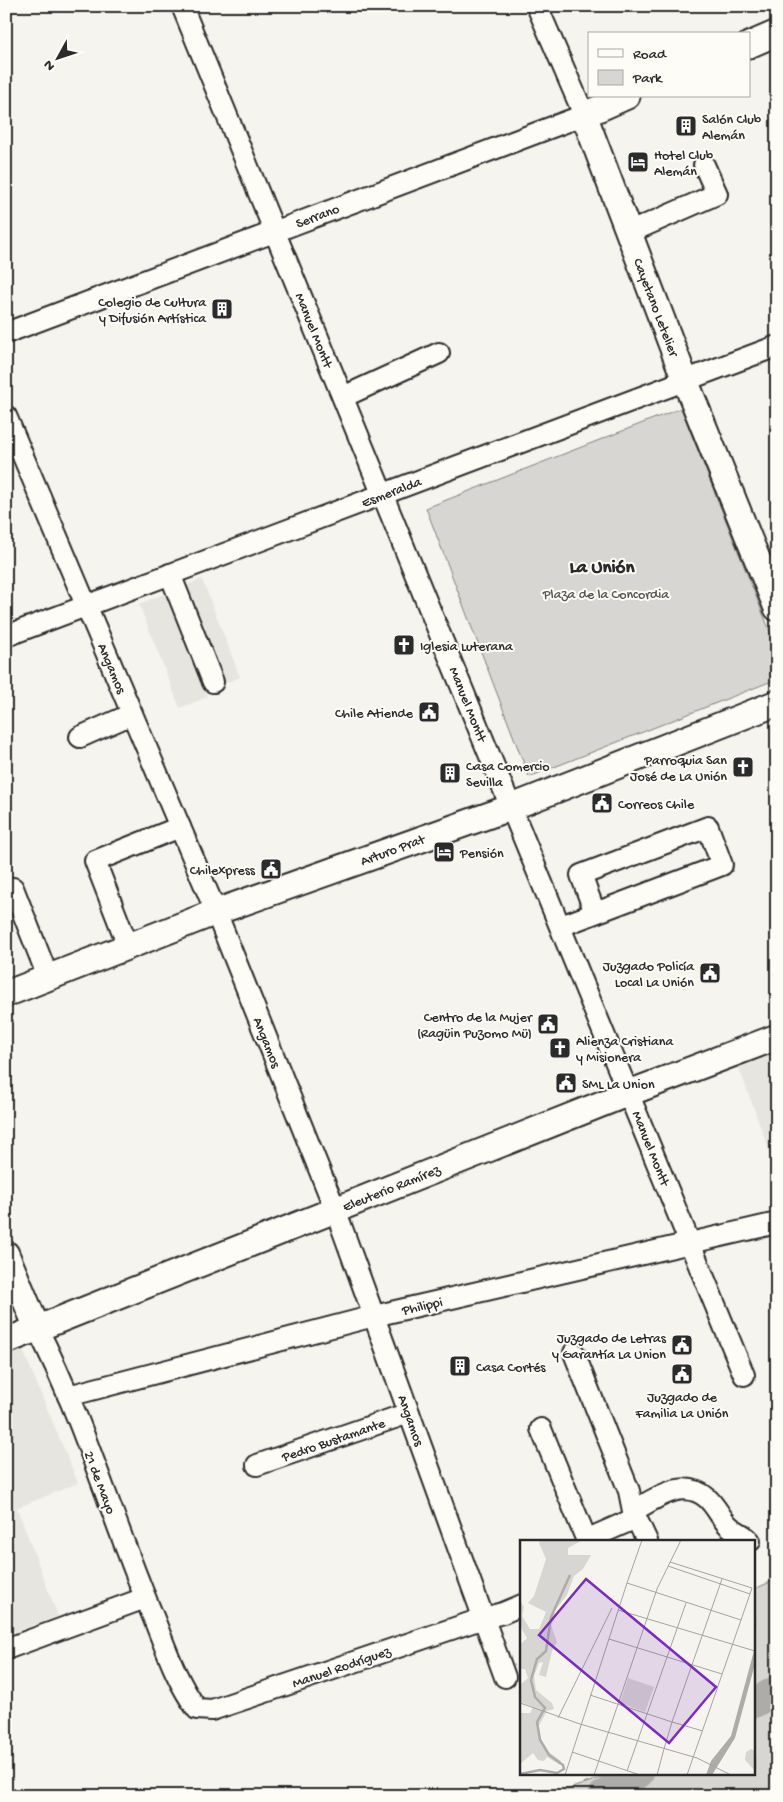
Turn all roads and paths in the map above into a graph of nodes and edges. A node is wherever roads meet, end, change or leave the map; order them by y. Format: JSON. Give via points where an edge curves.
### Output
{"nodes":[{"id":1,"x":182,"y":6,"type":"edge"},
{"id":2,"x":537,"y":6,"type":"edge"},
{"id":3,"x":777,"y":33,"type":"edge"},
{"id":4,"x":750,"y":45,"type":"edge"},
{"id":5,"x":622,"y":98,"type":"edge"},
{"id":6,"x":584,"y":115,"type":"junction"},
{"id":7,"x":704,"y":165,"type":"dead end"},
{"id":8,"x":274,"y":231,"type":"junction"},
{"id":9,"x":628,"y":233,"type":"junction"},
{"id":10,"x":6,"y":333,"type":"edge"},
{"id":11,"x":777,"y":346,"type":"edge"},
{"id":12,"x":439,"y":353,"type":"dead end"},
{"id":13,"x":684,"y":380,"type":"junction"},
{"id":14,"x":343,"y":397,"type":"junction"},
{"id":15,"x":6,"y":416,"type":"edge"},
{"id":16,"x":383,"y":494,"type":"junction"},
{"id":17,"x":170,"y":574,"type":"junction"},
{"id":18,"x":86,"y":606,"type":"junction"},
{"id":19,"x":777,"y":608,"type":"edge"},
{"id":20,"x":6,"y":636,"type":"edge"},
{"id":21,"x":212,"y":682,"type":"dead end"},
{"id":22,"x":777,"y":703,"type":"edge"},
{"id":23,"x":132,"y":714,"type":"junction"},
{"id":24,"x":80,"y":737,"type":"dead end"},
{"id":25,"x":512,"y":807,"type":"junction"},
{"id":26,"x":180,"y":827,"type":"junction"},
{"id":27,"x":14,"y":888,"type":"dead end"},
{"id":28,"x":216,"y":912,"type":"junction"},
{"id":29,"x":595,"y":913,"type":"junction"},
{"id":30,"x":561,"y":926,"type":"junction"},
{"id":31,"x":128,"y":946,"type":"junction"},
{"id":32,"x":48,"y":977,"type":"junction"},
{"id":33,"x":6,"y":994,"type":"edge"},
{"id":34,"x":777,"y":1037,"type":"edge"},
{"id":35,"x":629,"y":1093,"type":"junction"},
{"id":36,"x":335,"y":1209,"type":"junction"},
{"id":37,"x":777,"y":1223,"type":"edge"},
{"id":38,"x":691,"y":1244,"type":"junction"},
{"id":39,"x":6,"y":1254,"type":"edge"},
{"id":40,"x":374,"y":1316,"type":"junction"},
{"id":41,"x":37,"y":1328,"type":"junction"},
{"id":42,"x":6,"y":1341,"type":"edge"},
{"id":43,"x":574,"y":1354,"type":"dead end"},
{"id":44,"x":744,"y":1375,"type":"dead end"},
{"id":45,"x":68,"y":1396,"type":"junction"},
{"id":46,"x":409,"y":1413,"type":"junction"},
{"id":47,"x":541,"y":1429,"type":"dead end"},
{"id":48,"x":257,"y":1466,"type":"dead end"},
{"id":49,"x":635,"y":1514,"type":"junction"},
{"id":50,"x":587,"y":1540,"type":"edge"},
{"id":51,"x":646,"y":1540,"type":"edge"},
{"id":52,"x":747,"y":1540,"type":"edge"},
{"id":53,"x":145,"y":1598,"type":"junction"},
{"id":54,"x":520,"y":1606,"type":"edge"},
{"id":55,"x":484,"y":1618,"type":"junction"},
{"id":56,"x":6,"y":1649,"type":"edge"},
{"id":57,"x":506,"y":1677,"type":"dead end"},
{"id":58,"x":197,"y":1709,"type":"joint"}],
"edges":[{"from":1,"to":8,"type":"street","name":"Manuel Montt"},
{"from":2,"to":6,"type":"street","name":"Cayetano Letelier"},
{"from":3,"to":4,"type":"main road"},
{"from":5,"to":6,"type":"main road","name":"Serrano"},
{"from":6,"to":8,"type":"street","name":"Serrano"},
{"from":6,"to":9,"type":"main road","name":"Cayetano Letelier"},
{"from":7,"to":9,"type":"street","via":[[717,194]]},
{"from":8,"to":10,"type":"street","name":"Serrano"},
{"from":8,"to":14,"type":"street","name":"Manuel Montt"},
{"from":9,"to":13,"type":"main road","name":"Cayetano Letelier"},
{"from":11,"to":13,"type":"street","name":"Esmeralda"},
{"from":12,"to":14,"type":"street"},
{"from":13,"to":16,"type":"street","name":"Esmeralda"},
{"from":13,"to":19,"type":"main road","name":"Cayetano Letelier"},
{"from":14,"to":16,"type":"street","name":"Manuel Montt"},
{"from":15,"to":18,"type":"street","name":"Angamos"},
{"from":16,"to":17,"type":"street","name":"Esmeralda"},
{"from":16,"to":25,"type":"street","name":"Manuel Montt"},
{"from":17,"to":18,"type":"street","name":"Esmeralda"},
{"from":17,"to":21,"type":"street"},
{"from":18,"to":20,"type":"street","name":"Esmeralda"},
{"from":18,"to":23,"type":"street","name":"Angamos"},
{"from":22,"to":25,"type":"main road","name":"Arturo Prat"},
{"from":23,"to":24,"type":"street"},
{"from":23,"to":26,"type":"street","name":"Angamos"},
{"from":25,"to":28,"type":"main road","name":"Arturo Prat"},
{"from":25,"to":30,"type":"street","name":"Manuel Montt"},
{"from":26,"to":28,"type":"street","name":"Angamos"},
{"from":26,"to":31,"type":"street","via":[[95,861]]},
{"from":27,"to":32,"type":"street"},
{"from":28,"to":31,"type":"main road","name":"Arturo Prat"},
{"from":28,"to":36,"type":"street","name":"Angamos"},
{"from":29,"to":29,"type":"street","via":[[722,865],[708,827],[581,875]]},
{"from":29,"to":30,"type":"street"},
{"from":30,"to":35,"type":"street","name":"Manuel Montt"},
{"from":31,"to":32,"type":"main road","name":"Arturo Prat"},
{"from":32,"to":33,"type":"main road","name":"Arturo Prat"},
{"from":34,"to":35,"type":"main road","name":"Eleuterio Ramírez"},
{"from":35,"to":36,"type":"main road","name":"Eleuterio Ramírez"},
{"from":35,"to":38,"type":"street","name":"Manuel Montt"},
{"from":36,"to":40,"type":"street","name":"Angamos"},
{"from":36,"to":41,"type":"main road","name":"Eleuterio Ramírez"},
{"from":37,"to":38,"type":"street","name":"Philippi"},
{"from":38,"to":40,"type":"street","name":"Philippi"},
{"from":38,"to":44,"type":"street","name":"Manuel Montt"},
{"from":39,"to":41,"type":"main road","name":"21 de Mayo"},
{"from":40,"to":45,"type":"street","name":"Philippi"},
{"from":40,"to":46,"type":"street","name":"Angamos"},
{"from":41,"to":42,"type":"main road","name":"Eleuterio Ramírez"},
{"from":41,"to":45,"type":"street","name":"21 de Mayo"},
{"from":43,"to":49,"type":"street"},
{"from":45,"to":53,"type":"street","name":"21 de Mayo"},
{"from":46,"to":48,"type":"street","name":"Pedro Bustamante"},
{"from":46,"to":55,"type":"street","name":"Angamos"},
{"from":47,"to":50,"type":"street"},
{"from":49,"to":50,"type":"street"},
{"from":49,"to":51,"type":"street"},
{"from":49,"to":52,"type":"street","via":[[670,1491],[691,1490],[706,1497],[730,1527]]},
{"from":53,"to":56,"type":"street"},
{"from":53,"to":58,"type":"street","name":"21 de Mayo","via":[[185,1693]]},
{"from":54,"to":55,"type":"street","name":"Manuel Rodríguez"},
{"from":55,"to":57,"type":"street","name":"Angamos"},
{"from":55,"to":58,"type":"street","name":"Manuel Rodríguez","via":[[212,1710]]}]}
